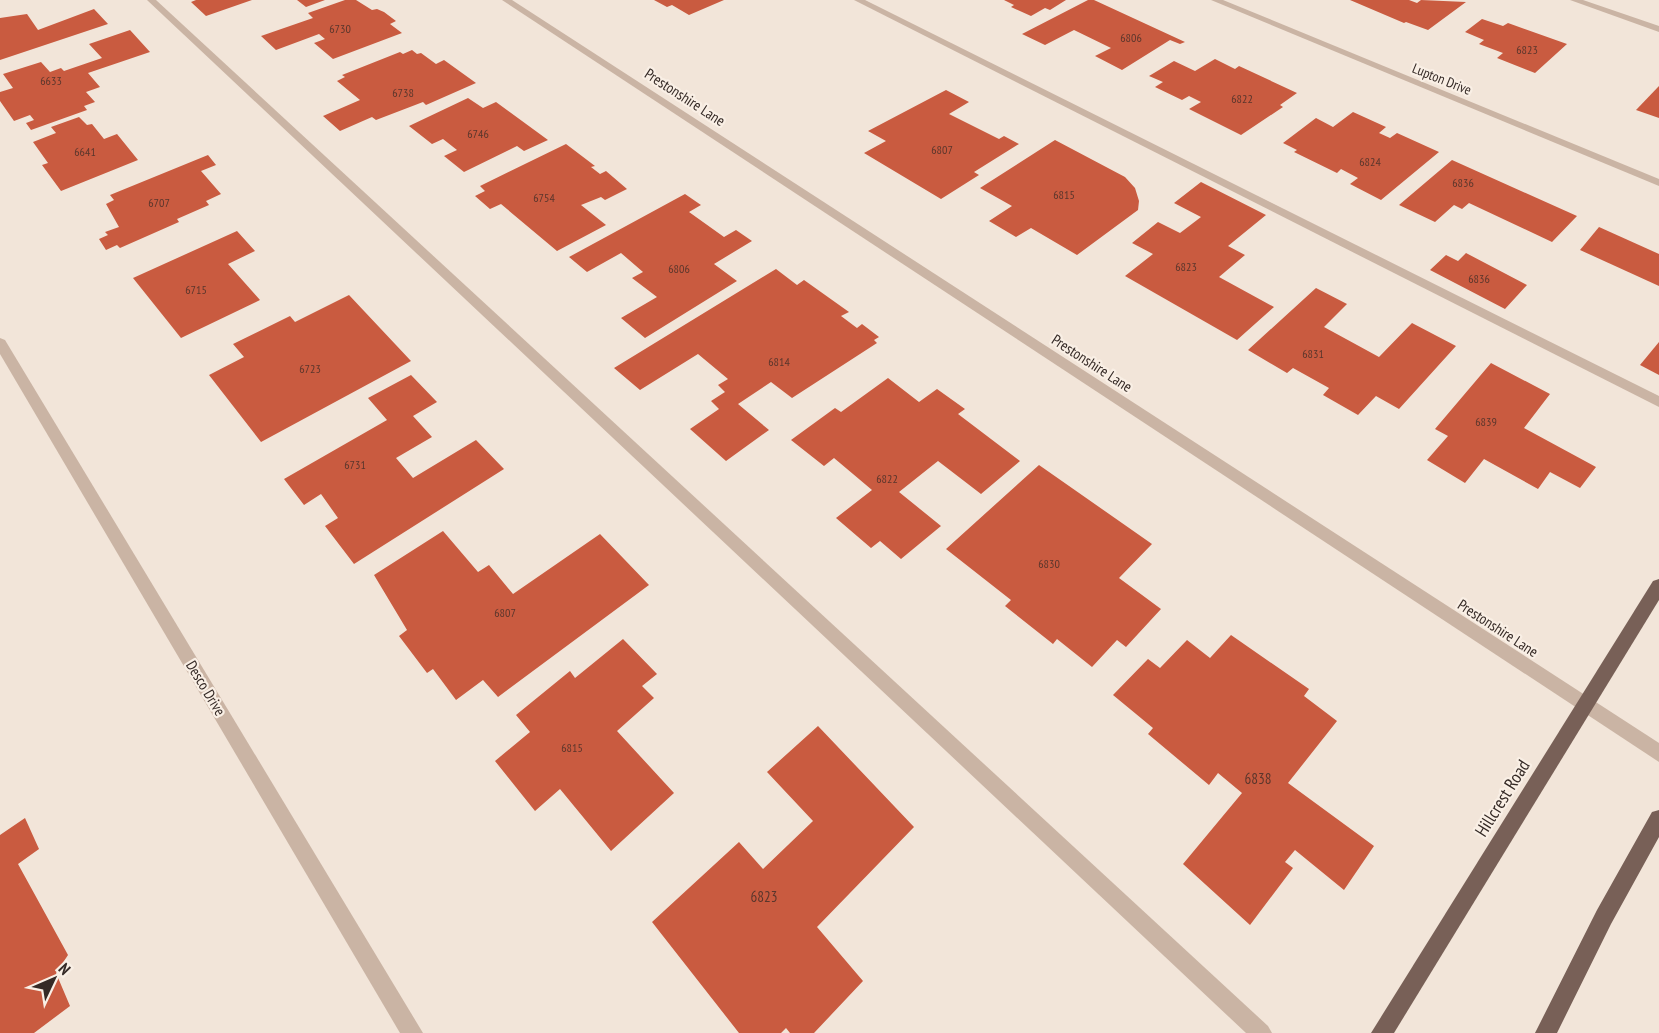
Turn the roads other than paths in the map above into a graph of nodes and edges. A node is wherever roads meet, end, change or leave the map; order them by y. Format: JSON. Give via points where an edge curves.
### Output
{"nodes":[{"id":1,"x":151,"y":0,"type":"edge"},
{"id":2,"x":506,"y":0,"type":"edge"},
{"id":3,"x":858,"y":0,"type":"edge"},
{"id":4,"x":1215,"y":0,"type":"edge"},
{"id":5,"x":1574,"y":0,"type":"edge"},
{"id":6,"x":1659,"y":29,"type":"edge"},
{"id":7,"x":1659,"y":183,"type":"edge"},
{"id":8,"x":0,"y":344,"type":"edge"},
{"id":9,"x":1659,"y":402,"type":"edge"},
{"id":10,"x":1659,"y":586,"type":"edge"},
{"id":11,"x":1586,"y":706,"type":"junction"},
{"id":12,"x":1659,"y":753,"type":"edge"},
{"id":13,"x":1659,"y":819,"type":"edge"},
{"id":14,"x":412,"y":1033,"type":"edge"},
{"id":15,"x":1262,"y":1033,"type":"edge"},
{"id":16,"x":1382,"y":1033,"type":"edge"},
{"id":17,"x":1546,"y":1033,"type":"edge"}],
"edges":[{"from":1,"to":15,"type":"street"},
{"from":2,"to":11,"type":"street","name":"Prestonshire Lane"},
{"from":3,"to":9,"type":"street"},
{"from":4,"to":7,"type":"street","name":"Lupton Drive"},
{"from":5,"to":6,"type":"street"},
{"from":8,"to":14,"type":"street","name":"Desco Drive"},
{"from":10,"to":11,"type":"main road","name":"Hillcrest Road"},
{"from":11,"to":12,"type":"street","name":"Prestonshire Lane"},
{"from":11,"to":16,"type":"main road","name":"Hillcrest Road"},
{"from":13,"to":17,"type":"main road"}]}
